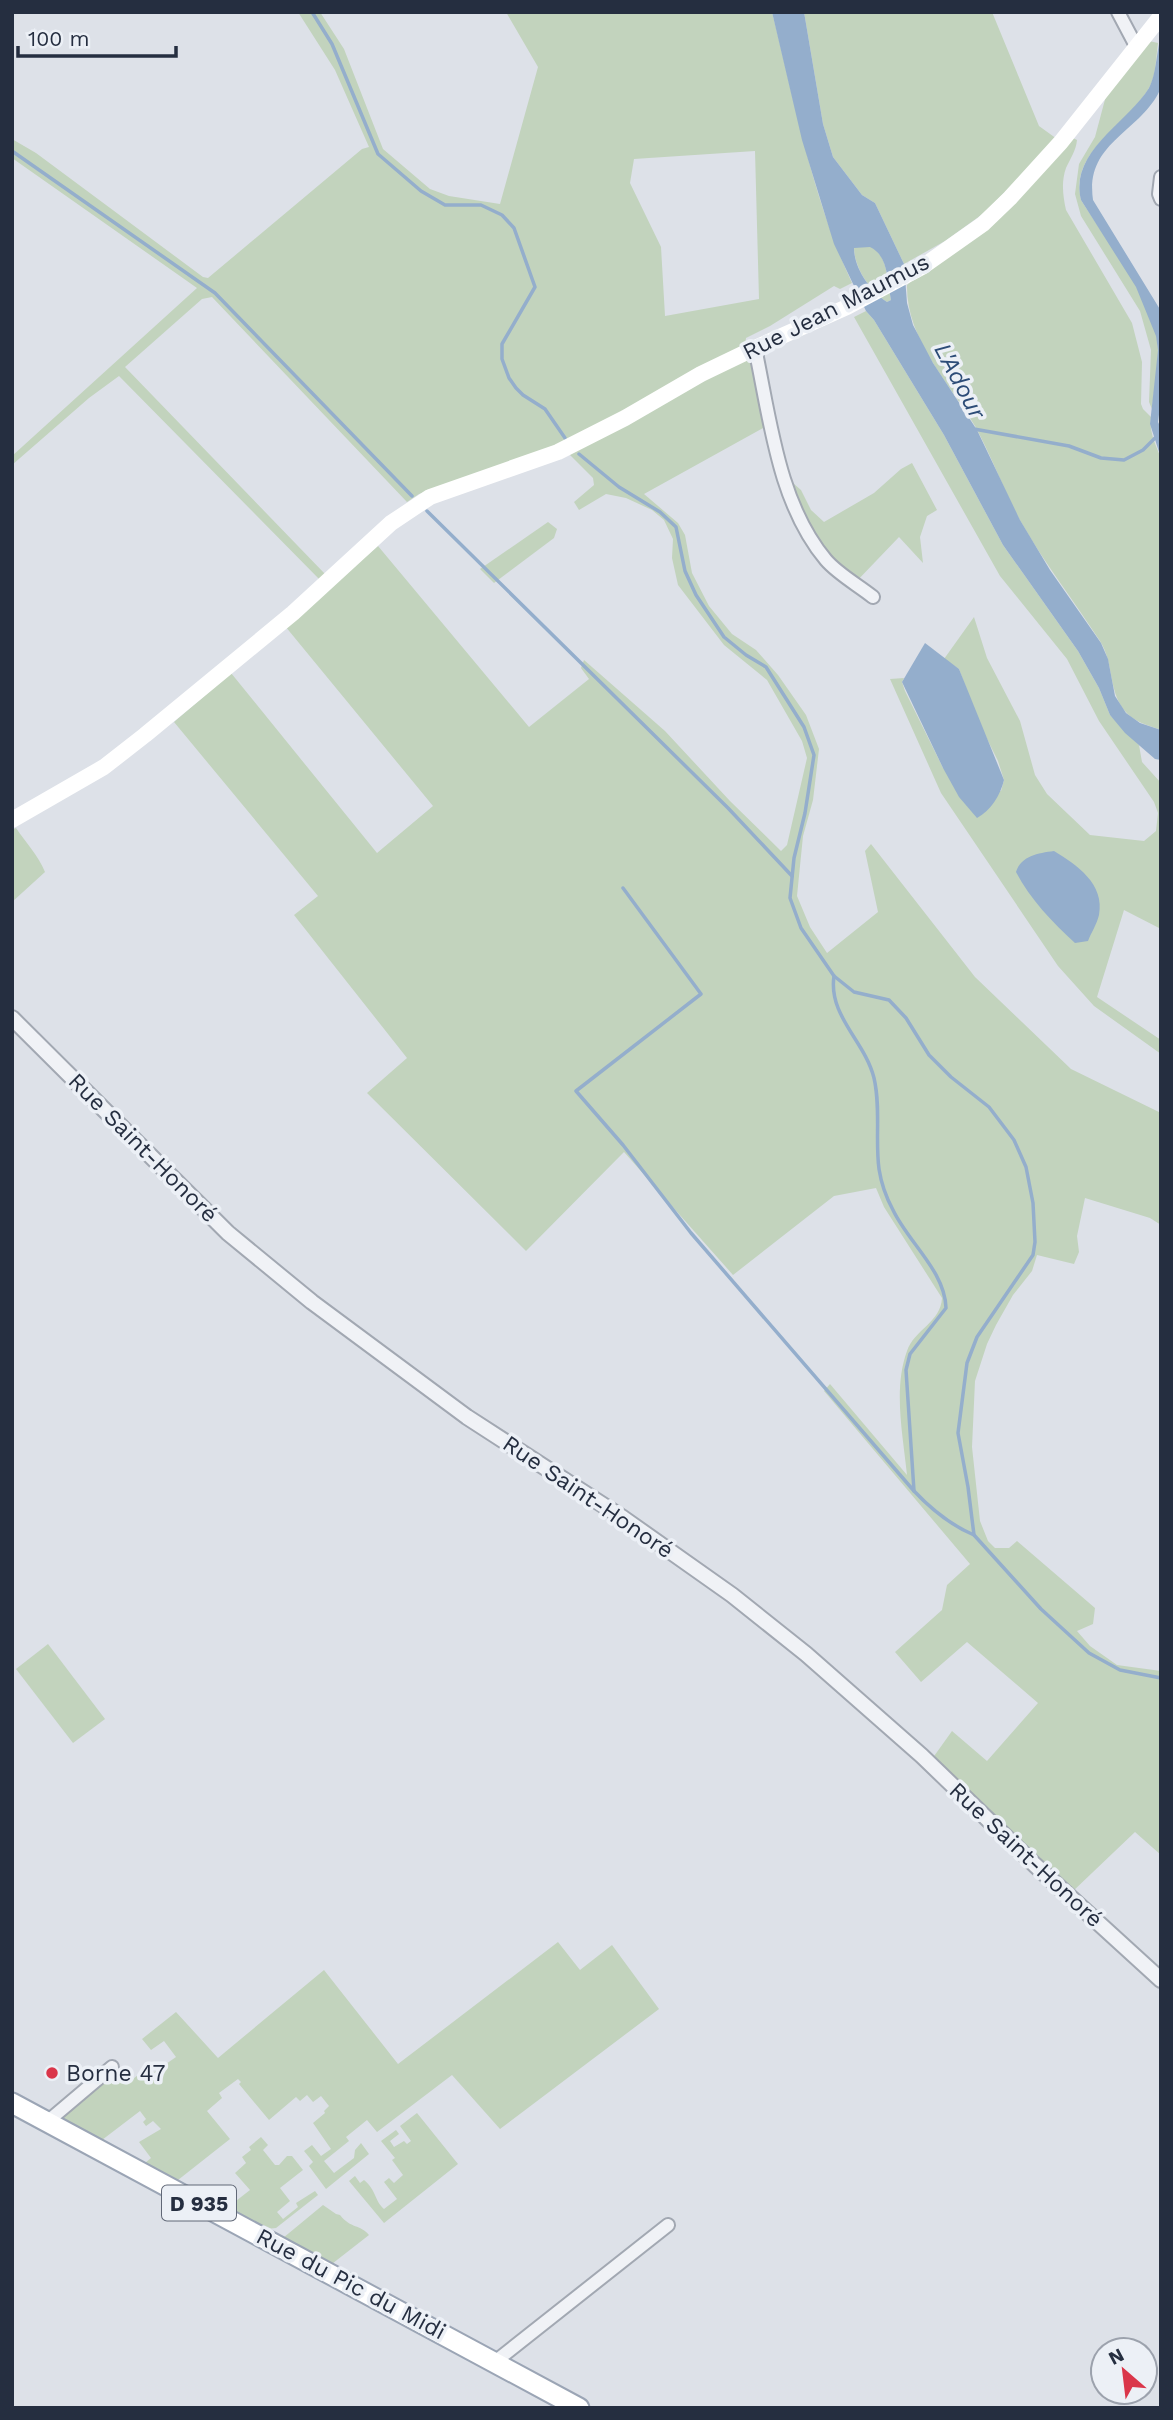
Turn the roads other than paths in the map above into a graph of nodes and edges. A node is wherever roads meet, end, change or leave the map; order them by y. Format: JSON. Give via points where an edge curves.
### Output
{"nodes":[{"id":1,"x":1118,"y":12,"type":"edge"},
{"id":2,"x":1161,"y":16,"type":"edge"},
{"id":3,"x":1136,"y":46,"type":"junction"},
{"id":4,"x":1161,"y":177,"type":"edge"},
{"id":5,"x":1161,"y":199,"type":"edge"},
{"id":6,"x":755,"y":348,"type":"junction"},
{"id":7,"x":873,"y":597,"type":"dead end"},
{"id":8,"x":12,"y":820,"type":"edge"},
{"id":9,"x":12,"y":1018,"type":"edge"},
{"id":10,"x":1161,"y":1980,"type":"edge"},
{"id":11,"x":112,"y":2067,"type":"dead end"},
{"id":12,"x":12,"y":2103,"type":"edge"},
{"id":13,"x":47,"y":2122,"type":"junction"},
{"id":14,"x":668,"y":2225,"type":"dead end"},
{"id":15,"x":496,"y":2361,"type":"junction"},
{"id":16,"x":579,"y":2408,"type":"edge"}],
"edges":[{"from":1,"to":3,"type":"street"},
{"from":2,"to":3,"type":"main road","name":"Rue Jean Maumus"},
{"from":3,"to":6,"type":"main road","name":"Rue Jean Maumus","via":[[1061,142],[983,223],[922,267]]},
{"from":4,"to":5,"type":"street"},
{"from":6,"to":7,"type":"street","via":[[784,479],[797,516],[828,562]]},
{"from":6,"to":8,"type":"main road","name":"Rue Jean Maumus","via":[[558,452],[430,497],[391,523],[293,613],[104,767]]},
{"from":9,"to":10,"type":"street","name":"Rue Saint-Honoré","via":[[228,1233],[467,1417],[623,1518],[806,1654]]},
{"from":11,"to":13,"type":"street"},
{"from":12,"to":13,"type":"main road","name":"Rue du Pic du Midi","number":"D 935"},
{"from":13,"to":15,"type":"main road","name":"Rue du Pic du Midi","number":"D 935"},
{"from":14,"to":15,"type":"street"},
{"from":15,"to":16,"type":"main road","name":"Rue du Pic du Midi","number":"D 935"}]}
